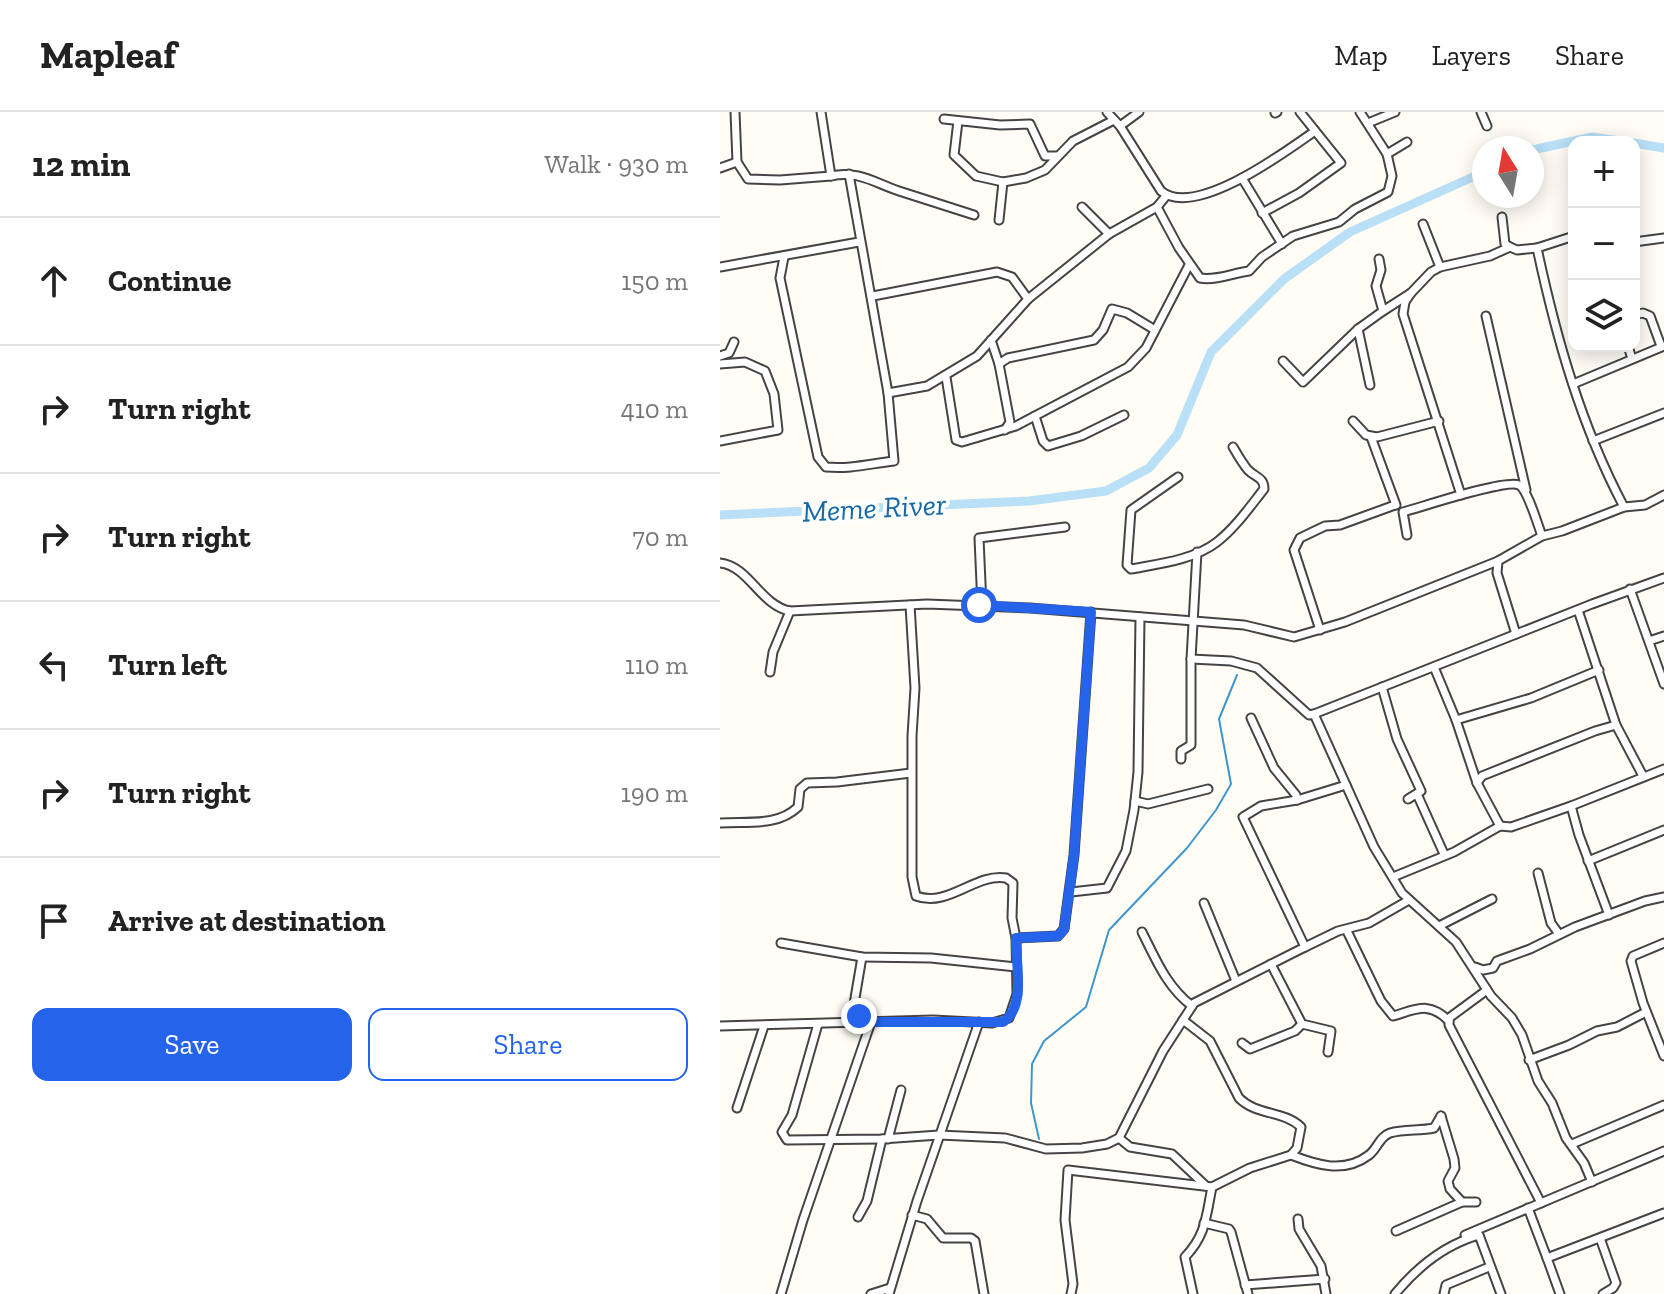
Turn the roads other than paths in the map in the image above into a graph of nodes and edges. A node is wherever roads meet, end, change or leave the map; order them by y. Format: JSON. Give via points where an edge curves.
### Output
{"nodes":[{"id":1,"x":735,"y":112,"type":"edge"},
{"id":2,"x":821,"y":112,"type":"edge"},
{"id":3,"x":1107,"y":112,"type":"edge"},
{"id":4,"x":1139,"y":112,"type":"edge"},
{"id":5,"x":1300,"y":112,"type":"edge"},
{"id":6,"x":1360,"y":112,"type":"edge"},
{"id":7,"x":1395,"y":112,"type":"edge"},
{"id":8,"x":1481,"y":112,"type":"edge"},
{"id":9,"x":944,"y":119,"type":"dead end"},
{"id":10,"x":958,"y":121,"type":"junction"},
{"id":11,"x":1117,"y":123,"type":"junction"},
{"id":12,"x":1368,"y":123,"type":"junction"},
{"id":13,"x":1487,"y":126,"type":"dead end"},
{"id":14,"x":1315,"y":131,"type":"junction"},
{"id":15,"x":1407,"y":142,"type":"dead end"},
{"id":16,"x":1387,"y":154,"type":"junction"},
{"id":17,"x":1059,"y":155,"type":"junction"},
{"id":18,"x":737,"y":162,"type":"junction"},
{"id":19,"x":720,"y":168,"type":"edge"},
{"id":20,"x":849,"y":174,"type":"junction"},
{"id":21,"x":831,"y":176,"type":"junction"},
{"id":22,"x":1242,"y":178,"type":"junction"},
{"id":23,"x":1003,"y":182,"type":"junction"},
{"id":24,"x":1166,"y":196,"type":"junction"},
{"id":25,"x":1082,"y":207,"type":"dead end"},
{"id":26,"x":1157,"y":207,"type":"junction"},
{"id":27,"x":1262,"y":213,"type":"junction"},
{"id":28,"x":974,"y":215,"type":"dead end"},
{"id":29,"x":1502,"y":217,"type":"dead end"},
{"id":30,"x":999,"y":220,"type":"dead end"},
{"id":31,"x":1423,"y":224,"type":"dead end"},
{"id":32,"x":1109,"y":234,"type":"junction"},
{"id":33,"x":1568,"y":238,"type":"edge"},
{"id":34,"x":1664,"y":238,"type":"edge"},
{"id":35,"x":1640,"y":241,"type":"edge"},
{"id":36,"x":859,"y":242,"type":"junction"},
{"id":37,"x":1282,"y":244,"type":"junction"},
{"id":38,"x":1510,"y":247,"type":"junction"},
{"id":39,"x":1537,"y":248,"type":"junction"},
{"id":40,"x":784,"y":257,"type":"junction"},
{"id":41,"x":1379,"y":259,"type":"dead end"},
{"id":42,"x":1189,"y":265,"type":"junction"},
{"id":43,"x":720,"y":267,"type":"edge"},
{"id":44,"x":1440,"y":267,"type":"junction"},
{"id":45,"x":1411,"y":293,"type":"junction"},
{"id":46,"x":873,"y":296,"type":"junction"},
{"id":47,"x":1028,"y":299,"type":"junction"},
{"id":48,"x":1383,"y":311,"type":"junction"},
{"id":49,"x":1640,"y":314,"type":"edge"},
{"id":50,"x":1486,"y":316,"type":"dead end"},
{"id":51,"x":1358,"y":329,"type":"junction"},
{"id":52,"x":1155,"y":330,"type":"junction"},
{"id":53,"x":991,"y":340,"type":"junction"},
{"id":54,"x":734,"y":342,"type":"dead end"},
{"id":55,"x":1663,"y":346,"type":"edge"},
{"id":56,"x":1630,"y":352,"type":"edge"},
{"id":57,"x":720,"y":356,"type":"edge"},
{"id":58,"x":1632,"y":359,"type":"junction"},
{"id":59,"x":1283,"y":361,"type":"dead end"},
{"id":60,"x":720,"y":364,"type":"edge"},
{"id":61,"x":999,"y":364,"type":"junction"},
{"id":62,"x":946,"y":377,"type":"junction"},
{"id":63,"x":1573,"y":384,"type":"junction"},
{"id":64,"x":1370,"y":385,"type":"dead end"},
{"id":65,"x":888,"y":393,"type":"junction"},
{"id":66,"x":1664,"y":413,"type":"edge"},
{"id":67,"x":1124,"y":415,"type":"dead end"},
{"id":68,"x":1035,"y":416,"type":"junction"},
{"id":69,"x":1353,"y":421,"type":"dead end"},
{"id":70,"x":1439,"y":421,"type":"junction"},
{"id":71,"x":1013,"y":424,"type":"junction"},
{"id":72,"x":1371,"y":437,"type":"junction"},
{"id":73,"x":720,"y":441,"type":"edge"},
{"id":74,"x":1593,"y":441,"type":"junction"},
{"id":75,"x":1233,"y":447,"type":"dead end"},
{"id":76,"x":1178,"y":477,"type":"dead end"},
{"id":77,"x":1526,"y":492,"type":"junction"},
{"id":78,"x":1461,"y":495,"type":"junction"},
{"id":79,"x":1664,"y":495,"type":"edge"},
{"id":80,"x":1395,"y":505,"type":"junction"},
{"id":81,"x":1624,"y":507,"type":"junction"},
{"id":82,"x":1403,"y":512,"type":"junction"},
{"id":83,"x":1065,"y":527,"type":"dead end"},
{"id":84,"x":1407,"y":535,"type":"dead end"},
{"id":85,"x":1542,"y":536,"type":"junction"},
{"id":86,"x":1197,"y":552,"type":"junction"},
{"id":87,"x":1498,"y":561,"type":"junction"},
{"id":88,"x":720,"y":563,"type":"edge"},
{"id":89,"x":1664,"y":578,"type":"edge"},
{"id":90,"x":1630,"y":589,"type":"junction"},
{"id":91,"x":910,"y":605,"type":"junction"},
{"id":92,"x":982,"y":606,"type":"junction"},
{"id":93,"x":1578,"y":610,"type":"junction"},
{"id":94,"x":790,"y":611,"type":"junction"},
{"id":95,"x":1091,"y":612,"type":"junction"},
{"id":96,"x":1140,"y":617,"type":"junction"},
{"id":97,"x":1193,"y":623,"type":"junction"},
{"id":98,"x":1320,"y":630,"type":"junction"},
{"id":99,"x":1516,"y":634,"type":"junction"},
{"id":100,"x":1664,"y":636,"type":"edge"},
{"id":101,"x":1649,"y":641,"type":"junction"},
{"id":102,"x":1191,"y":659,"type":"junction"},
{"id":103,"x":1434,"y":667,"type":"junction"},
{"id":104,"x":1599,"y":670,"type":"junction"},
{"id":105,"x":770,"y":672,"type":"dead end"},
{"id":106,"x":1664,"y":684,"type":"edge"},
{"id":107,"x":1382,"y":687,"type":"junction"},
{"id":108,"x":1314,"y":714,"type":"junction"},
{"id":109,"x":1251,"y":718,"type":"dead end"},
{"id":110,"x":1456,"y":720,"type":"junction"},
{"id":111,"x":1616,"y":725,"type":"junction"},
{"id":112,"x":1181,"y":759,"type":"dead end"},
{"id":113,"x":1664,"y":769,"type":"edge"},
{"id":114,"x":911,"y":773,"type":"junction"},
{"id":115,"x":1643,"y":776,"type":"junction"},
{"id":116,"x":1480,"y":780,"type":"junction"},
{"id":117,"x":1346,"y":785,"type":"junction"},
{"id":118,"x":1208,"y":789,"type":"dead end"},
{"id":119,"x":1417,"y":794,"type":"junction"},
{"id":120,"x":1408,"y":799,"type":"dead end"},
{"id":121,"x":1297,"y":800,"type":"junction"},
{"id":122,"x":1135,"y":801,"type":"junction"},
{"id":123,"x":1571,"y":806,"type":"junction"},
{"id":124,"x":720,"y":823,"type":"edge"},
{"id":125,"x":1500,"y":826,"type":"junction"},
{"id":126,"x":1664,"y":830,"type":"edge"},
{"id":127,"x":1444,"y":854,"type":"junction"},
{"id":128,"x":1588,"y":861,"type":"junction"},
{"id":129,"x":1538,"y":873,"type":"dead end"},
{"id":130,"x":1393,"y":877,"type":"junction"},
{"id":131,"x":1071,"y":892,"type":"junction"},
{"id":132,"x":1664,"y":897,"type":"edge"},
{"id":133,"x":1492,"y":899,"type":"dead end"},
{"id":134,"x":1409,"y":900,"type":"junction"},
{"id":135,"x":1204,"y":903,"type":"dead end"},
{"id":136,"x":1609,"y":915,"type":"junction"},
{"id":137,"x":1439,"y":926,"type":"junction"},
{"id":138,"x":1347,"y":931,"type":"junction"},
{"id":139,"x":1142,"y":932,"type":"dead end"},
{"id":140,"x":1559,"y":934,"type":"junction"},
{"id":141,"x":1016,"y":938,"type":"junction"},
{"id":142,"x":781,"y":943,"type":"dead end"},
{"id":143,"x":1664,"y":943,"type":"edge"},
{"id":144,"x":1305,"y":947,"type":"junction"},
{"id":145,"x":862,"y":957,"type":"junction"},
{"id":146,"x":1271,"y":964,"type":"junction"},
{"id":147,"x":1016,"y":967,"type":"junction"},
{"id":148,"x":1474,"y":967,"type":"junction"},
{"id":149,"x":1487,"y":968,"type":"junction"},
{"id":150,"x":1236,"y":981,"type":"junction"},
{"id":151,"x":1482,"y":981,"type":"junction"},
{"id":152,"x":1487,"y":990,"type":"junction"},
{"id":153,"x":1192,"y":1006,"type":"junction"},
{"id":154,"x":1646,"y":1012,"type":"junction"},
{"id":155,"x":1183,"y":1020,"type":"junction"},
{"id":156,"x":1449,"y":1021,"type":"junction"},
{"id":157,"x":868,"y":1022,"type":"junction"},
{"id":158,"x":979,"y":1022,"type":"junction"},
{"id":159,"x":818,"y":1024,"type":"junction"},
{"id":160,"x":1302,"y":1024,"type":"junction"},
{"id":161,"x":720,"y":1026,"type":"edge"},
{"id":162,"x":764,"y":1026,"type":"junction"},
{"id":163,"x":1242,"y":1043,"type":"dead end"},
{"id":164,"x":1328,"y":1052,"type":"dead end"},
{"id":165,"x":1664,"y":1056,"type":"edge"},
{"id":166,"x":1529,"y":1060,"type":"junction"},
{"id":167,"x":901,"y":1090,"type":"dead end"},
{"id":168,"x":1664,"y":1105,"type":"edge"},
{"id":169,"x":737,"y":1108,"type":"dead end"},
{"id":170,"x":939,"y":1135,"type":"junction"},
{"id":171,"x":1119,"y":1138,"type":"junction"},
{"id":172,"x":885,"y":1139,"type":"junction"},
{"id":173,"x":831,"y":1140,"type":"junction"},
{"id":174,"x":1572,"y":1144,"type":"junction"},
{"id":175,"x":1664,"y":1151,"type":"edge"},
{"id":176,"x":1291,"y":1155,"type":"junction"},
{"id":177,"x":1592,"y":1182,"type":"junction"},
{"id":178,"x":1209,"y":1187,"type":"junction"},
{"id":179,"x":1462,"y":1202,"type":"junction"},
{"id":180,"x":1476,"y":1202,"type":"dead end"},
{"id":181,"x":1541,"y":1203,"type":"junction"},
{"id":182,"x":1528,"y":1208,"type":"junction"},
{"id":183,"x":1664,"y":1213,"type":"edge"},
{"id":184,"x":912,"y":1215,"type":"junction"},
{"id":185,"x":858,"y":1217,"type":"dead end"},
{"id":186,"x":1298,"y":1219,"type":"dead end"},
{"id":187,"x":1204,"y":1223,"type":"junction"},
{"id":188,"x":1396,"y":1231,"type":"dead end"},
{"id":189,"x":1465,"y":1235,"type":"dead end"},
{"id":190,"x":1600,"y":1238,"type":"junction"},
{"id":191,"x":1547,"y":1258,"type":"junction"},
{"id":192,"x":1489,"y":1267,"type":"junction"},
{"id":193,"x":1325,"y":1279,"type":"junction"},
{"id":194,"x":1246,"y":1290,"type":"edge"},
{"id":195,"x":890,"y":1291,"type":"edge"},
{"id":196,"x":781,"y":1294,"type":"edge"},
{"id":197,"x":871,"y":1294,"type":"edge"},
{"id":198,"x":984,"y":1294,"type":"edge"},
{"id":199,"x":1071,"y":1294,"type":"edge"},
{"id":200,"x":1193,"y":1294,"type":"edge"},
{"id":201,"x":1326,"y":1294,"type":"edge"},
{"id":202,"x":1395,"y":1294,"type":"edge"},
{"id":203,"x":1444,"y":1294,"type":"edge"},
{"id":204,"x":1501,"y":1294,"type":"edge"},
{"id":205,"x":1560,"y":1294,"type":"edge"},
{"id":206,"x":1603,"y":1294,"type":"edge"}],
"edges":[{"from":1,"to":18,"type":"street"},
{"from":2,"to":21,"type":"street"},
{"from":3,"to":11,"type":"street"},
{"from":4,"to":11,"type":"street"},
{"from":5,"to":14,"type":"street"},
{"from":6,"to":12,"type":"street"},
{"from":7,"to":12,"type":"street"},
{"from":8,"to":13,"type":"street"},
{"from":9,"to":10,"type":"street"},
{"from":10,"to":17,"type":"street","via":[[1030,124],[1045,156]]},
{"from":10,"to":23,"type":"street","via":[[954,155],[976,176]]},
{"from":11,"to":17,"type":"street","via":[[1073,141]]},
{"from":11,"to":24,"type":"street"},
{"from":12,"to":16,"type":"street"},
{"from":14,"to":22,"type":"street"},
{"from":14,"to":27,"type":"street","via":[[1341,163]]},
{"from":15,"to":16,"type":"street"},
{"from":16,"to":37,"type":"street","via":[[1392,176],[1388,192],[1339,222]]},
{"from":17,"to":23,"type":"street","via":[[1045,170]]},
{"from":18,"to":19,"type":"street"},
{"from":18,"to":21,"type":"street","via":[[748,179]]},
{"from":20,"to":21,"type":"street"},
{"from":20,"to":28,"type":"street"},
{"from":20,"to":36,"type":"street"},
{"from":22,"to":24,"type":"street","via":[[1189,198]]},
{"from":22,"to":27,"type":"street"},
{"from":23,"to":30,"type":"street"},
{"from":24,"to":26,"type":"street"},
{"from":25,"to":32,"type":"street"},
{"from":26,"to":32,"type":"street"},
{"from":26,"to":42,"type":"street"},
{"from":27,"to":37,"type":"street"},
{"from":29,"to":38,"type":"street","via":[[1505,244]]},
{"from":31,"to":44,"type":"street"},
{"from":32,"to":47,"type":"street"},
{"from":33,"to":39,"type":"street"},
{"from":34,"to":35,"type":"street"},
{"from":36,"to":40,"type":"street"},
{"from":36,"to":46,"type":"street"},
{"from":37,"to":42,"type":"street","via":[[1249,271],[1204,279]]},
{"from":38,"to":39,"type":"street"},
{"from":38,"to":44,"type":"street"},
{"from":39,"to":63,"type":"street"},
{"from":40,"to":43,"type":"street"},
{"from":40,"to":65,"type":"street","via":[[780,278],[790,332],[818,457],[826,467],[861,468],[894,461]]},
{"from":41,"to":48,"type":"street","via":[[1376,286]]},
{"from":42,"to":52,"type":"street"},
{"from":44,"to":45,"type":"street"},
{"from":45,"to":48,"type":"street"},
{"from":45,"to":70,"type":"street","via":[[1403,314]]},
{"from":46,"to":47,"type":"street","via":[[997,272],[1012,277]]},
{"from":46,"to":65,"type":"street"},
{"from":47,"to":53,"type":"street"},
{"from":48,"to":51,"type":"street"},
{"from":49,"to":55,"type":"street","via":[[1650,316]]},
{"from":50,"to":77,"type":"street"},
{"from":51,"to":59,"type":"street","via":[[1303,382]]},
{"from":51,"to":64,"type":"street"},
{"from":52,"to":61,"type":"street","via":[[1112,309],[1094,340]]},
{"from":52,"to":68,"type":"street","via":[[1128,367]]},
{"from":53,"to":61,"type":"street"},
{"from":53,"to":62,"type":"street"},
{"from":54,"to":57,"type":"street","via":[[729,353]]},
{"from":55,"to":58,"type":"street"},
{"from":56,"to":58,"type":"street"},
{"from":58,"to":63,"type":"street"},
{"from":60,"to":73,"type":"street","via":[[745,362],[765,371],[778,430]]},
{"from":61,"to":71,"type":"street"},
{"from":62,"to":65,"type":"street"},
{"from":62,"to":71,"type":"street","via":[[956,440]]},
{"from":63,"to":74,"type":"street"},
{"from":66,"to":74,"type":"street"},
{"from":67,"to":68,"type":"street","via":[[1048,446]]},
{"from":68,"to":71,"type":"street"},
{"from":69,"to":72,"type":"street"},
{"from":70,"to":72,"type":"street"},
{"from":70,"to":78,"type":"street"},
{"from":72,"to":80,"type":"street"},
{"from":74,"to":81,"type":"street"},
{"from":75,"to":86,"type":"street","via":[[1248,470],[1264,482],[1264,489],[1232,529]]},
{"from":76,"to":86,"type":"street","via":[[1131,510],[1127,565],[1131,569]]},
{"from":77,"to":78,"type":"street","via":[[1512,484]]},
{"from":77,"to":85,"type":"street"},
{"from":78,"to":82,"type":"street"},
{"from":79,"to":81,"type":"street","via":[[1645,505]]},
{"from":80,"to":82,"type":"street"},
{"from":80,"to":98,"type":"street","via":[[1300,538],[1294,550]]},
{"from":81,"to":85,"type":"street"},
{"from":82,"to":84,"type":"street"},
{"from":83,"to":92,"type":"street","via":[[979,538]]},
{"from":85,"to":87,"type":"street"},
{"from":86,"to":97,"type":"street"},
{"from":87,"to":98,"type":"street"},
{"from":87,"to":99,"type":"street"},
{"from":88,"to":94,"type":"street","via":[[732,565],[770,603]]},
{"from":89,"to":90,"type":"street"},
{"from":90,"to":93,"type":"street"},
{"from":90,"to":101,"type":"street"},
{"from":91,"to":92,"type":"street"},
{"from":91,"to":94,"type":"street"},
{"from":91,"to":114,"type":"street","via":[[915,688]]},
{"from":92,"to":95,"type":"street"},
{"from":93,"to":99,"type":"street"},
{"from":93,"to":104,"type":"street"},
{"from":94,"to":105,"type":"street"},
{"from":95,"to":96,"type":"street"},
{"from":95,"to":131,"type":"street"},
{"from":96,"to":97,"type":"street"},
{"from":96,"to":122,"type":"street"},
{"from":97,"to":98,"type":"street","via":[[1244,625],[1294,637]]},
{"from":97,"to":102,"type":"street"},
{"from":99,"to":103,"type":"street"},
{"from":100,"to":101,"type":"street"},
{"from":101,"to":106,"type":"street"},
{"from":102,"to":108,"type":"street","via":[[1257,668]]},
{"from":102,"to":112,"type":"street","via":[[1191,745],[1181,751]]},
{"from":103,"to":107,"type":"street"},
{"from":103,"to":110,"type":"street"},
{"from":104,"to":110,"type":"street","via":[[1510,706]]},
{"from":104,"to":111,"type":"street"},
{"from":107,"to":108,"type":"street"},
{"from":107,"to":119,"type":"street","via":[[1397,739],[1419,783]]},
{"from":108,"to":117,"type":"street"},
{"from":109,"to":121,"type":"street","via":[[1274,768]]},
{"from":110,"to":116,"type":"street"},
{"from":111,"to":115,"type":"street"},
{"from":111,"to":116,"type":"street"},
{"from":113,"to":115,"type":"street"},
{"from":114,"to":124,"type":"street","via":[[807,783],[788,817]]},
{"from":114,"to":141,"type":"street","via":[[916,896],[928,900],[998,876],[1006,878],[1013,883]]},
{"from":115,"to":123,"type":"street"},
{"from":116,"to":125,"type":"street"},
{"from":117,"to":121,"type":"street"},
{"from":117,"to":130,"type":"street"},
{"from":118,"to":122,"type":"street","via":[[1148,804]]},
{"from":119,"to":120,"type":"street"},
{"from":119,"to":127,"type":"street"},
{"from":121,"to":144,"type":"street","via":[[1261,806],[1243,817]]},
{"from":122,"to":131,"type":"street","via":[[1126,851],[1109,885],[1100,891]]},
{"from":123,"to":125,"type":"street"},
{"from":123,"to":128,"type":"street"},
{"from":125,"to":127,"type":"street"},
{"from":126,"to":128,"type":"street"},
{"from":127,"to":130,"type":"street"},
{"from":128,"to":136,"type":"street"},
{"from":129,"to":140,"type":"street"},
{"from":130,"to":134,"type":"street"},
{"from":131,"to":141,"type":"street","via":[[1060,935]]},
{"from":132,"to":136,"type":"street"},
{"from":133,"to":137,"type":"street"},
{"from":134,"to":137,"type":"street"},
{"from":134,"to":138,"type":"street"},
{"from":135,"to":150,"type":"street"},
{"from":136,"to":140,"type":"street"},
{"from":137,"to":148,"type":"street"},
{"from":138,"to":144,"type":"street"},
{"from":138,"to":156,"type":"street","via":[[1393,1016],[1433,1008]]},
{"from":139,"to":153,"type":"street","via":[[1165,978]]},
{"from":140,"to":149,"type":"street"},
{"from":141,"to":147,"type":"street"},
{"from":142,"to":145,"type":"street"},
{"from":143,"to":154,"type":"street","via":[[1631,961]]},
{"from":144,"to":146,"type":"street"},
{"from":145,"to":147,"type":"street"},
{"from":145,"to":157,"type":"street","via":[[854,1004]]},
{"from":146,"to":150,"type":"street"},
{"from":146,"to":160,"type":"street"},
{"from":147,"to":158,"type":"street","via":[[1017,994],[1009,1018]]},
{"from":148,"to":149,"type":"street"},
{"from":148,"to":151,"type":"street"},
{"from":149,"to":151,"type":"street"},
{"from":150,"to":153,"type":"street"},
{"from":151,"to":152,"type":"street"},
{"from":152,"to":156,"type":"street"},
{"from":152,"to":166,"type":"street","via":[[1512,1018]]},
{"from":153,"to":155,"type":"street"},
{"from":154,"to":165,"type":"street"},
{"from":154,"to":166,"type":"street"},
{"from":155,"to":171,"type":"street"},
{"from":155,"to":176,"type":"street","via":[[1210,1041],[1246,1105],[1301,1127]]},
{"from":156,"to":181,"type":"street"},
{"from":157,"to":158,"type":"street"},
{"from":157,"to":159,"type":"street"},
{"from":157,"to":173,"type":"street"},
{"from":158,"to":170,"type":"street"},
{"from":159,"to":162,"type":"street"},
{"from":159,"to":173,"type":"street","via":[[792,1115],[782,1132],[787,1140]]},
{"from":160,"to":163,"type":"street","via":[[1250,1049]]},
{"from":160,"to":164,"type":"street","via":[[1331,1031]]},
{"from":161,"to":162,"type":"street"},
{"from":162,"to":169,"type":"street"},
{"from":166,"to":174,"type":"street"},
{"from":167,"to":172,"type":"street"},
{"from":168,"to":174,"type":"street"},
{"from":170,"to":171,"type":"street","via":[[1005,1138],[1046,1149],[1082,1148]]},
{"from":170,"to":172,"type":"street"},
{"from":170,"to":184,"type":"street"},
{"from":171,"to":178,"type":"street","via":[[1130,1147],[1172,1154]]},
{"from":172,"to":173,"type":"street"},
{"from":172,"to":185,"type":"street"},
{"from":173,"to":196,"type":"street"},
{"from":174,"to":177,"type":"street"},
{"from":175,"to":177,"type":"street"},
{"from":176,"to":178,"type":"street"},
{"from":176,"to":179,"type":"street","via":[[1336,1167],[1356,1162],[1389,1134],[1434,1128],[1441,1116],[1455,1168],[1448,1181]]},
{"from":177,"to":181,"type":"street"},
{"from":178,"to":187,"type":"street"},
{"from":178,"to":199,"type":"street","via":[[1068,1170],[1065,1220]]},
{"from":179,"to":180,"type":"street"},
{"from":179,"to":188,"type":"street"},
{"from":181,"to":182,"type":"street"},
{"from":182,"to":189,"type":"street"},
{"from":182,"to":191,"type":"street"},
{"from":183,"to":190,"type":"street"},
{"from":184,"to":195,"type":"street"},
{"from":184,"to":198,"type":"street","via":[[927,1219],[943,1238],[975,1241]]},
{"from":186,"to":193,"type":"street"},
{"from":187,"to":194,"type":"street","via":[[1229,1229]]},
{"from":187,"to":200,"type":"street","via":[[1197,1246],[1185,1257]]},
{"from":190,"to":191,"type":"street"},
{"from":190,"to":206,"type":"street","via":[[1616,1283]]},
{"from":191,"to":205,"type":"street"},
{"from":192,"to":202,"type":"street","via":[[1479,1235],[1459,1240],[1430,1258]]},
{"from":192,"to":203,"type":"street","via":[[1446,1285]]},
{"from":192,"to":204,"type":"street"},
{"from":193,"to":194,"type":"street"},
{"from":193,"to":201,"type":"street"},
{"from":195,"to":197,"type":"street"}]}
